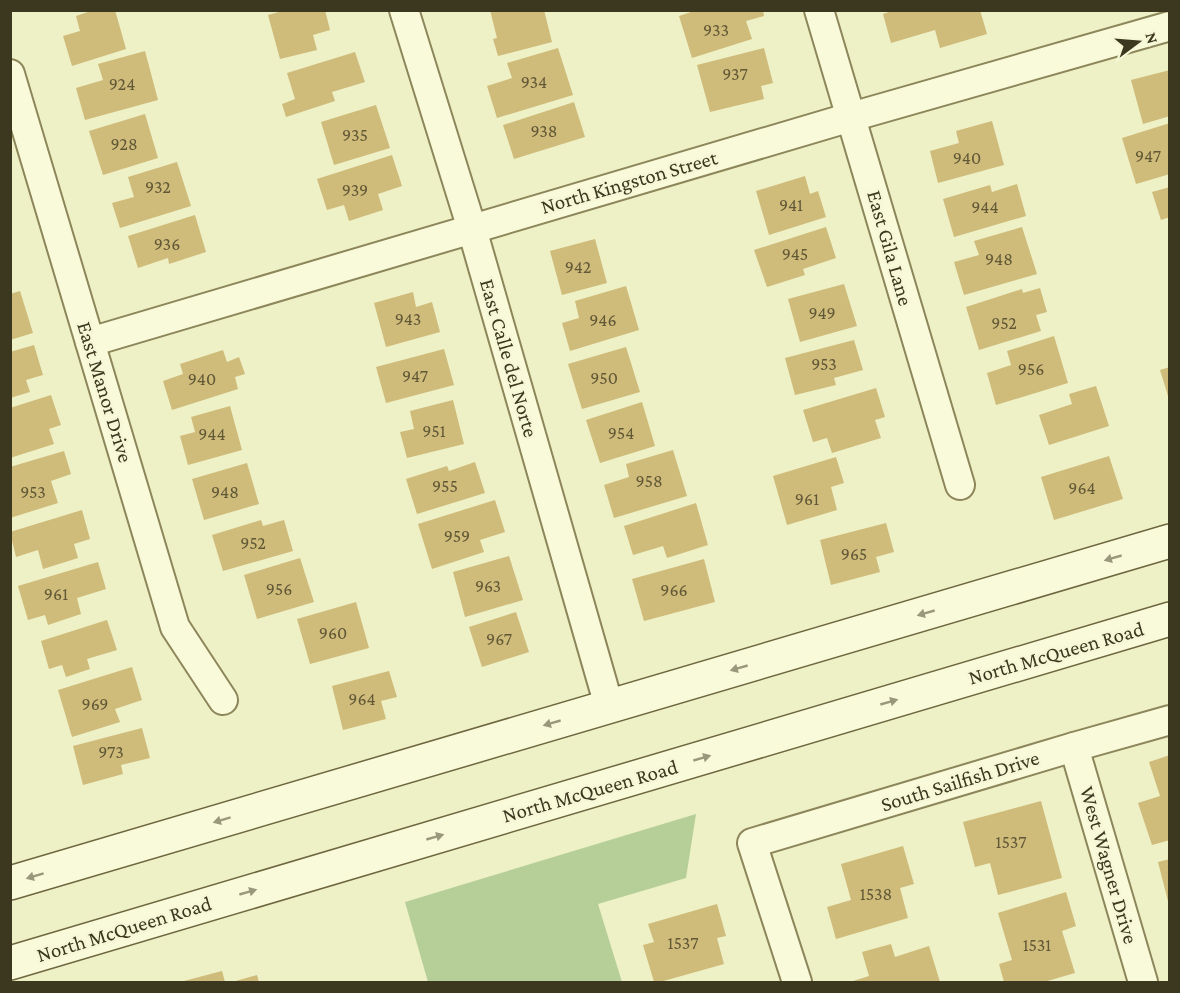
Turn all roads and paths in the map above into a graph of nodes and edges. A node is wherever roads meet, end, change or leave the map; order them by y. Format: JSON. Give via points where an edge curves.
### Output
{"nodes":[{"id":1,"x":404,"y":10,"type":"edge"},
{"id":2,"x":819,"y":10,"type":"edge"},
{"id":3,"x":1170,"y":26,"type":"edge"},
{"id":4,"x":10,"y":74,"type":"edge"},
{"id":5,"x":851,"y":117,"type":"junction"},
{"id":6,"x":472,"y":229,"type":"junction"},
{"id":7,"x":90,"y":342,"type":"junction"},
{"id":8,"x":960,"y":485,"type":"dead end"},
{"id":9,"x":1170,"y":541,"type":"edge"},
{"id":10,"x":1170,"y":619,"type":"edge"},
{"id":11,"x":223,"y":700,"type":"dead end"},
{"id":12,"x":609,"y":706,"type":"junction"},
{"id":13,"x":1170,"y":720,"type":"edge"},
{"id":14,"x":1074,"y":747,"type":"junction"},
{"id":15,"x":10,"y":883,"type":"edge"},
{"id":16,"x":10,"y":963,"type":"edge"},
{"id":17,"x":797,"y":982,"type":"edge"},
{"id":18,"x":1143,"y":982,"type":"edge"}],
"edges":[{"from":1,"to":6,"type":"street","name":"East Calle del Norte"},
{"from":2,"to":5,"type":"street","name":"East Gila Lane"},
{"from":3,"to":5,"type":"street","name":"North Kingston Street"},
{"from":4,"to":7,"type":"street","name":"East Manor Drive"},
{"from":5,"to":6,"type":"street","name":"North Kingston Street"},
{"from":5,"to":8,"type":"street","name":"East Gila Lane"},
{"from":6,"to":7,"type":"street","name":"North Kingston Street"},
{"from":6,"to":12,"type":"street","name":"East Calle del Norte"},
{"from":7,"to":11,"type":"street","name":"East Manor Drive","via":[[175,627]]},
{"from":9,"to":12,"type":"main road","one_way":true},
{"from":16,"to":10,"type":"main road","name":"North McQueen Road","one_way":true},
{"from":12,"to":15,"type":"main road","one_way":true},
{"from":13,"to":14,"type":"street","name":"South Sailfish Drive"},
{"from":14,"to":17,"type":"street","name":"South Sailfish Drive","via":[[752,843]]},
{"from":14,"to":18,"type":"street","name":"West Wagner Drive"}]}
